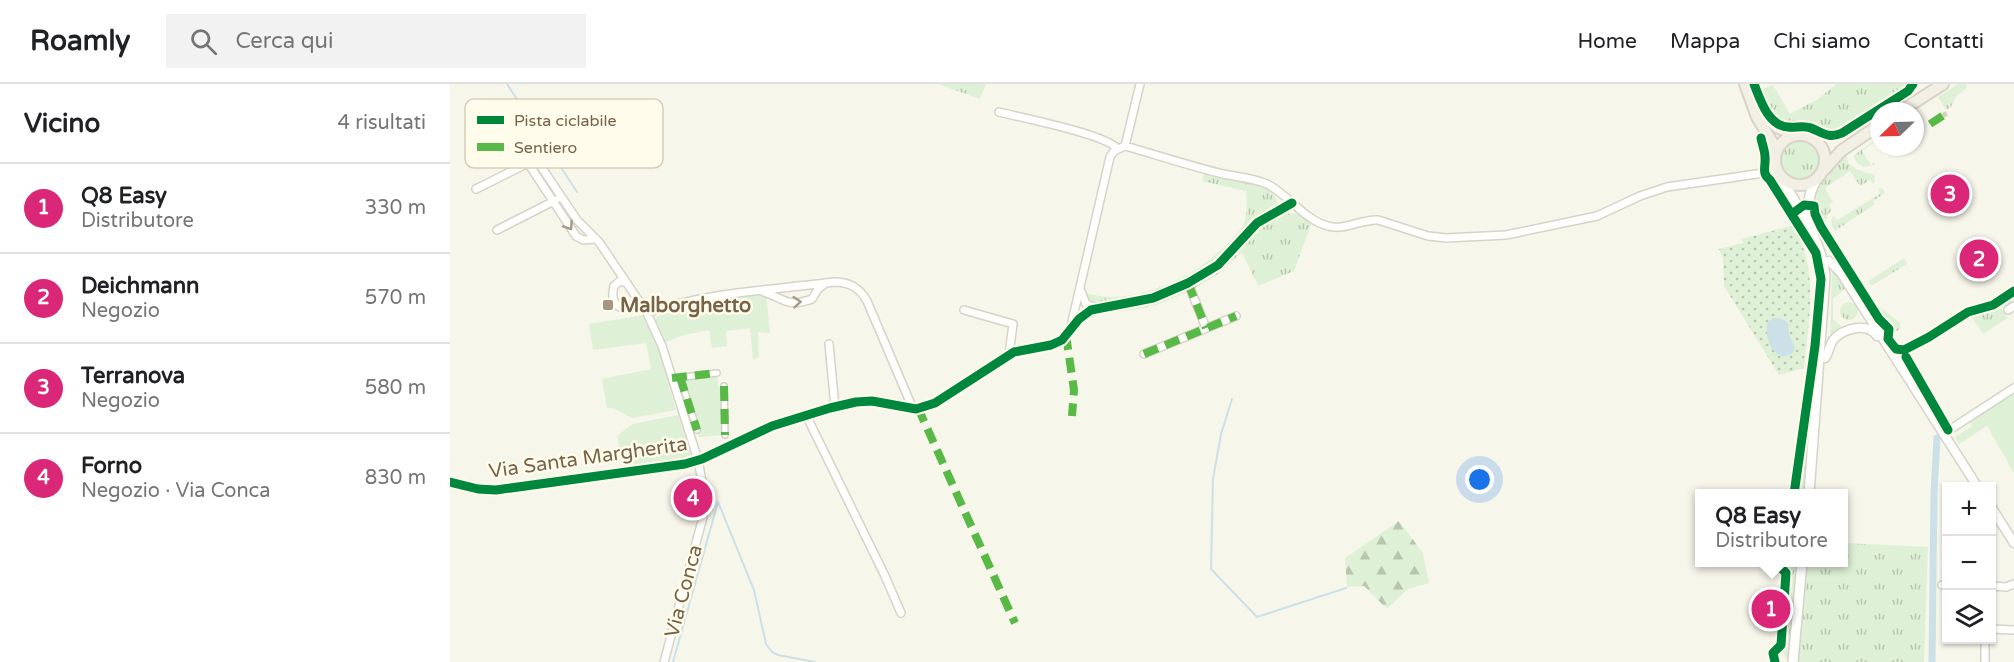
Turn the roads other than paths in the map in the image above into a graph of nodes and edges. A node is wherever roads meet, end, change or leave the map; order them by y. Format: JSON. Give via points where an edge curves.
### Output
{"nodes":[{"id":1,"x":1140,"y":84,"type":"edge"},
{"id":2,"x":1745,"y":84,"type":"edge"},
{"id":3,"x":1943,"y":84,"type":"edge"},
{"id":4,"x":1749,"y":95,"type":"junction"},
{"id":5,"x":1915,"y":102,"type":"edge"},
{"id":6,"x":999,"y":112,"type":"dead end"},
{"id":7,"x":1870,"y":131,"type":"edge"},
{"id":8,"x":1799,"y":135,"type":"junction"},
{"id":9,"x":1817,"y":142,"type":"junction"},
{"id":10,"x":1852,"y":142,"type":"junction"},
{"id":11,"x":1121,"y":147,"type":"junction"},
{"id":12,"x":1776,"y":155,"type":"junction"},
{"id":13,"x":518,"y":168,"type":"edge"},
{"id":14,"x":531,"y":168,"type":"edge"},
{"id":15,"x":542,"y":168,"type":"edge"},
{"id":16,"x":1780,"y":174,"type":"junction"},
{"id":17,"x":1820,"y":175,"type":"junction"},
{"id":18,"x":476,"y":189,"type":"dead end"},
{"id":19,"x":561,"y":197,"type":"junction"},
{"id":20,"x":553,"y":201,"type":"junction"},
{"id":21,"x":1292,"y":203,"type":"junction"},
{"id":22,"x":497,"y":230,"type":"dead end"},
{"id":23,"x":596,"y":239,"type":"junction"},
{"id":24,"x":1828,"y":261,"type":"junction"},
{"id":25,"x":627,"y":283,"type":"junction"},
{"id":26,"x":827,"y":283,"type":"junction"},
{"id":27,"x":1188,"y":283,"type":"junction"},
{"id":28,"x":762,"y":291,"type":"junction"},
{"id":29,"x":1080,"y":292,"type":"junction"},
{"id":30,"x":1086,"y":304,"type":"junction"},
{"id":31,"x":1077,"y":306,"type":"junction"},
{"id":32,"x":1096,"y":308,"type":"junction"},
{"id":33,"x":964,"y":310,"type":"dead end"},
{"id":34,"x":646,"y":311,"type":"junction"},
{"id":35,"x":1084,"y":314,"type":"junction"},
{"id":36,"x":1236,"y":316,"type":"dead end"},
{"id":37,"x":1206,"y":328,"type":"junction"},
{"id":38,"x":1067,"y":334,"type":"junction"},
{"id":39,"x":829,"y":344,"type":"dead end"},
{"id":40,"x":1009,"y":354,"type":"junction"},
{"id":41,"x":1144,"y":354,"type":"dead end"},
{"id":42,"x":1825,"y":358,"type":"junction"},
{"id":43,"x":717,"y":374,"type":"dead end"},
{"id":44,"x":676,"y":378,"type":"junction"},
{"id":45,"x":724,"y":386,"type":"dead end"},
{"id":46,"x":2014,"y":388,"type":"edge"},
{"id":47,"x":835,"y":407,"type":"junction"},
{"id":48,"x":913,"y":409,"type":"junction"},
{"id":49,"x":1930,"y":413,"type":"junction"},
{"id":50,"x":806,"y":415,"type":"junction"},
{"id":51,"x":697,"y":430,"type":"dead end"},
{"id":52,"x":1814,"y":431,"type":"junction"},
{"id":53,"x":1943,"y":434,"type":"junction"},
{"id":54,"x":725,"y":435,"type":"dead end"},
{"id":55,"x":698,"y":460,"type":"junction"},
{"id":56,"x":450,"y":482,"type":"edge"},
{"id":57,"x":1974,"y":482,"type":"edge"},
{"id":58,"x":1809,"y":489,"type":"edge"},
{"id":59,"x":1996,"y":514,"type":"edge"},
{"id":60,"x":2014,"y":543,"type":"edge"},
{"id":61,"x":1802,"y":567,"type":"edge"},
{"id":62,"x":2014,"y":584,"type":"edge"},
{"id":63,"x":1996,"y":586,"type":"edge"},
{"id":64,"x":901,"y":613,"type":"dead end"},
{"id":65,"x":1996,"y":629,"type":"edge"},
{"id":66,"x":2014,"y":630,"type":"edge"},
{"id":67,"x":1985,"y":644,"type":"edge"},
{"id":68,"x":664,"y":662,"type":"edge"},
{"id":69,"x":1793,"y":662,"type":"edge"},
{"id":70,"x":1985,"y":662,"type":"edge"}],
"edges":[{"from":1,"to":11,"type":"street"},
{"from":2,"to":4,"type":"main road"},
{"from":3,"to":5,"type":"main road"},
{"from":4,"to":8,"type":"main road","via":[[1768,121]]},
{"from":4,"to":12,"type":"main road"},
{"from":6,"to":11,"type":"street"},
{"from":7,"to":10,"type":"main road"},
{"from":8,"to":9,"type":"main road"},
{"from":8,"to":12,"type":"main road","via":[[1782,142]]},
{"from":9,"to":10,"type":"main road","via":[[1829,146]]},
{"from":9,"to":17,"type":"main road","via":[[1825,158]]},
{"from":10,"to":17,"type":"main road"},
{"from":11,"to":21,"type":"street","via":[[1261,182]]},
{"from":11,"to":29,"type":"street","via":[[1109,160]]},
{"from":12,"to":16,"type":"main road"},
{"from":13,"to":18,"type":"street"},
{"from":14,"to":20,"type":"street"},
{"from":15,"to":19,"type":"street","name":"Via Conca"},
{"from":16,"to":17,"type":"main road","via":[[1799,185]]},
{"from":16,"to":21,"type":"street","via":[[1667,187],[1586,219],[1485,237],[1428,236],[1378,220],[1331,227]]},
{"from":16,"to":52,"type":"main road","via":[[1817,242],[1824,269]]},
{"from":17,"to":24,"type":"main road","via":[[1809,198],[1809,211]]},
{"from":19,"to":20,"type":"street"},
{"from":19,"to":23,"type":"street","name":"Via Conca"},
{"from":20,"to":22,"type":"street"},
{"from":20,"to":23,"type":"street","one_way":true,"via":[[576,236]]},
{"from":21,"to":27,"type":"street","name":"Via Santa Margherita","via":[[1257,223],[1218,265]]},
{"from":23,"to":25,"type":"street","name":"Via Conca"},
{"from":24,"to":42,"type":"main road","via":[[1831,288]]},
{"from":24,"to":49,"type":"street","via":[[1841,273]]},
{"from":25,"to":34,"type":"street","name":"Via Conca"},
{"from":25,"to":34,"type":"street","via":[[621,281],[614,286],[612,295],[616,303],[626,309]]},
{"from":26,"to":28,"type":"street"},
{"from":28,"to":26,"type":"street","one_way":true,"via":[[793,303],[812,299],[820,286]]},
{"from":26,"to":48,"type":"street","via":[[849,284],[862,292]]},
{"from":27,"to":32,"type":"street","name":"Via Santa Margherita","via":[[1154,298]]},
{"from":27,"to":37,"type":"street"},
{"from":28,"to":34,"type":"street","via":[[696,299]]},
{"from":29,"to":30,"type":"street"},
{"from":29,"to":31,"type":"street"},
{"from":30,"to":32,"type":"street"},
{"from":30,"to":35,"type":"street"},
{"from":31,"to":35,"type":"street"},
{"from":31,"to":38,"type":"street"},
{"from":32,"to":35,"type":"street","name":"Via Santa Margherita"},
{"from":33,"to":40,"type":"street","via":[[1014,324]]},
{"from":34,"to":44,"type":"street","name":"Via Conca"},
{"from":35,"to":38,"type":"street","name":"Via Santa Margherita"},
{"from":36,"to":37,"type":"street"},
{"from":37,"to":41,"type":"street"},
{"from":38,"to":40,"type":"street","name":"Via Santa Margherita","via":[[1051,345]]},
{"from":39,"to":47,"type":"street"},
{"from":40,"to":48,"type":"street","name":"Via Santa Margherita","via":[[942,399]]},
{"from":42,"to":49,"type":"street","via":[[1837,337],[1869,328]]},
{"from":42,"to":52,"type":"main road"},
{"from":43,"to":44,"type":"street"},
{"from":44,"to":51,"type":"street"},
{"from":44,"to":55,"type":"street","name":"Via Conca"},
{"from":45,"to":54,"type":"street"},
{"from":46,"to":53,"type":"street"},
{"from":47,"to":48,"type":"street","name":"Via Santa Margherita","via":[[872,401]]},
{"from":47,"to":50,"type":"street","name":"Via Santa Margherita"},
{"from":49,"to":53,"type":"street"},
{"from":50,"to":55,"type":"street","name":"Via Santa Margherita"},
{"from":50,"to":64,"type":"street"},
{"from":52,"to":58,"type":"main road"},
{"from":53,"to":57,"type":"street"},
{"from":55,"to":56,"type":"street","name":"Via Santa Margherita","via":[[496,490]]},
{"from":55,"to":68,"type":"street","name":"Via Conca","via":[[704,492],[703,517]]},
{"from":59,"to":60,"type":"street"},
{"from":61,"to":69,"type":"main road"},
{"from":62,"to":63,"type":"street"},
{"from":65,"to":66,"type":"street"},
{"from":67,"to":70,"type":"street"}]}
